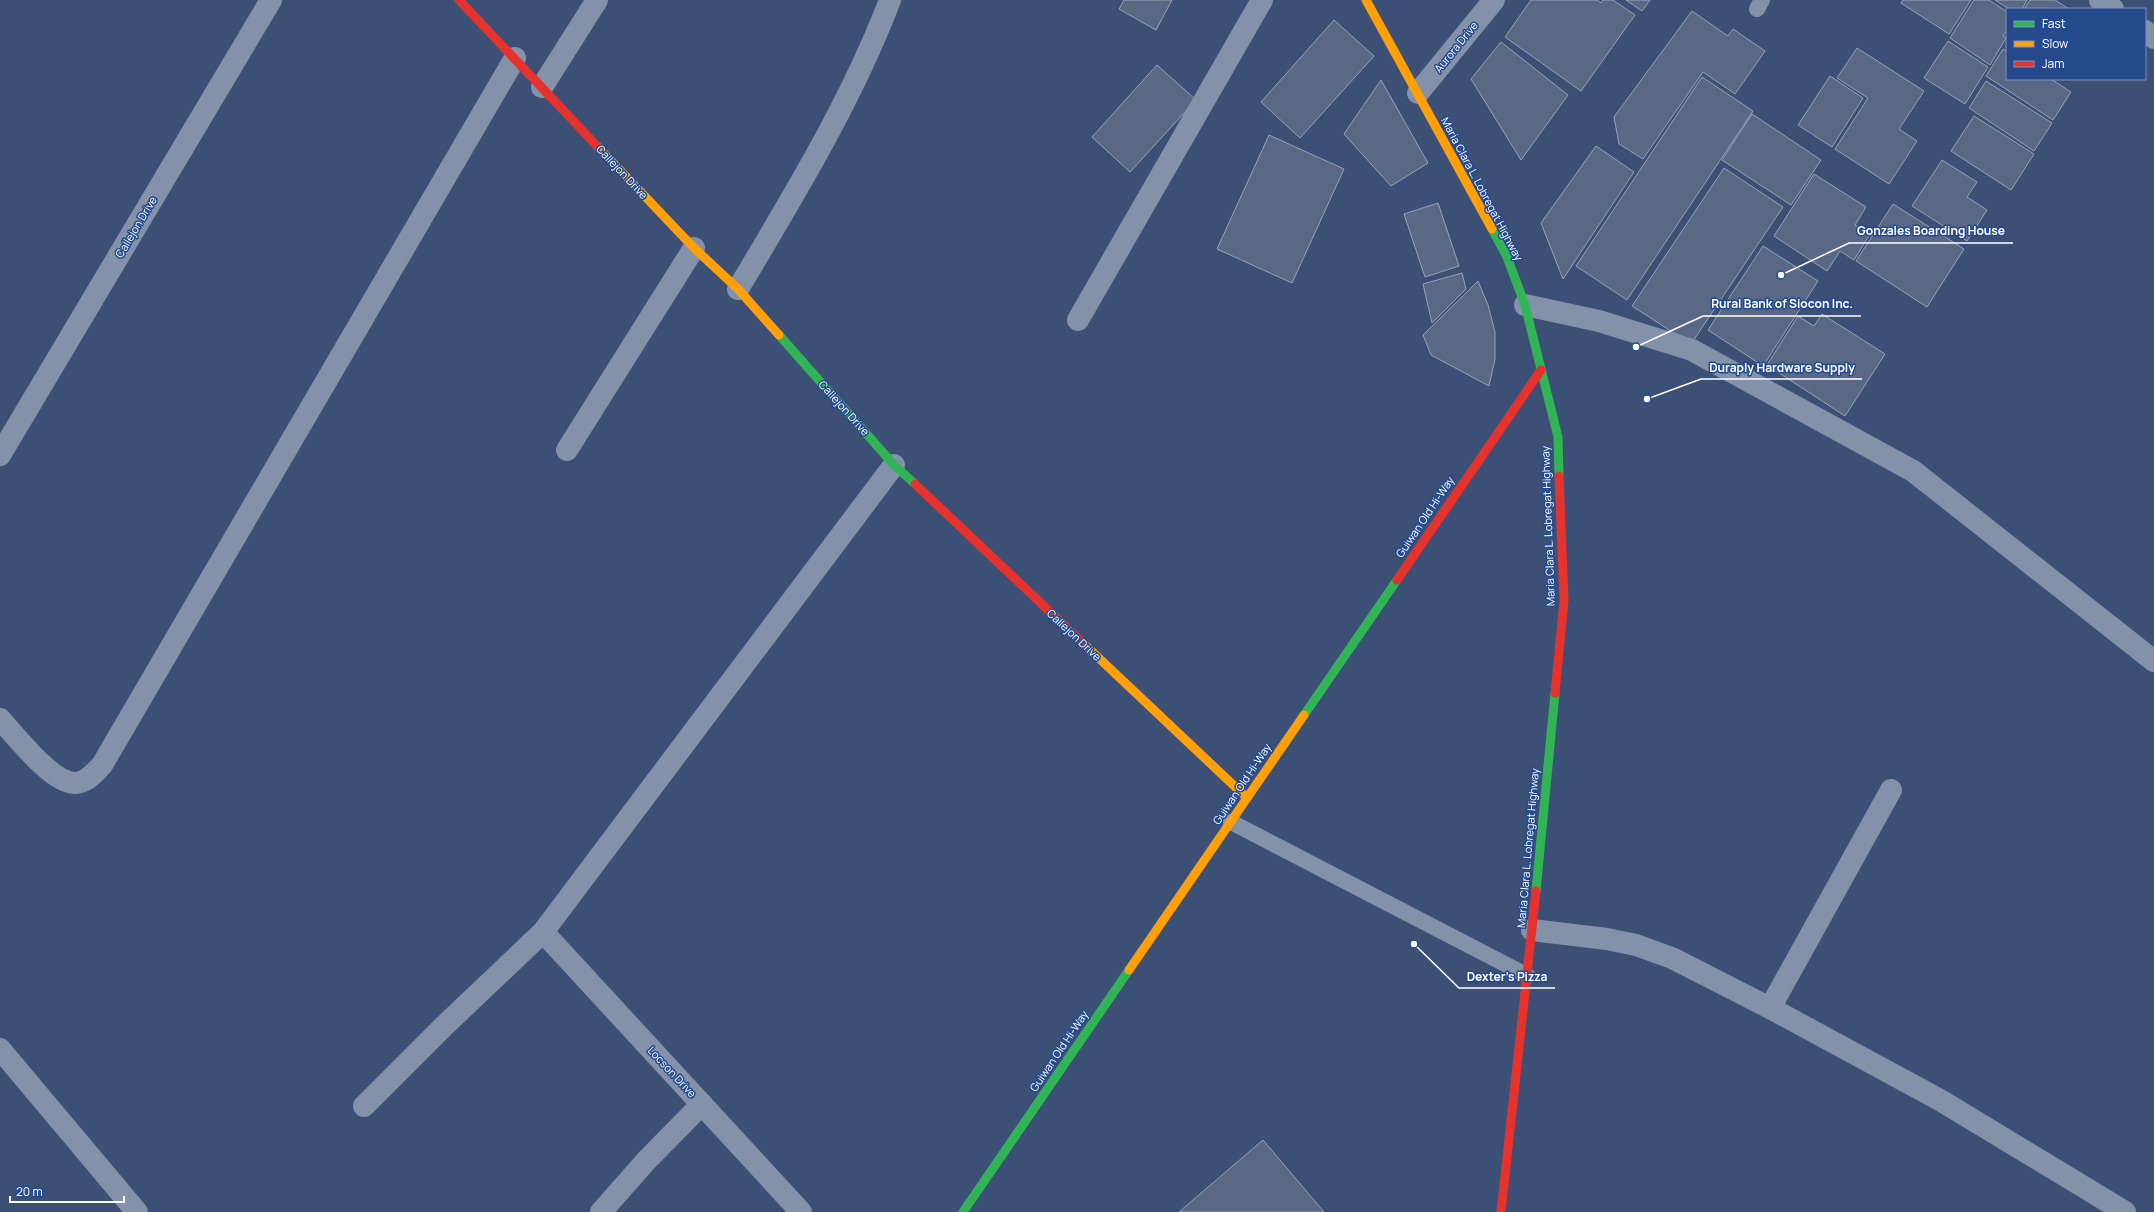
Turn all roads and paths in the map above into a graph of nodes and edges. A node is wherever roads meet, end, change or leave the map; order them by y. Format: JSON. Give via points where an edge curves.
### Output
{"nodes":[{"id":1,"x":271,"y":0,"type":"edge"},
{"id":2,"x":459,"y":0,"type":"edge"},
{"id":3,"x":597,"y":0,"type":"edge"},
{"id":4,"x":890,"y":0,"type":"edge"},
{"id":5,"x":1262,"y":0,"type":"edge"},
{"id":6,"x":1366,"y":0,"type":"edge"},
{"id":7,"x":2100,"y":0,"type":"edge"},
{"id":8,"x":1490,"y":1,"type":"edge"},
{"id":9,"x":2112,"y":8,"type":"edge"},
{"id":10,"x":2146,"y":32,"type":"edge"},
{"id":11,"x":2154,"y":38,"type":"edge"},
{"id":12,"x":515,"y":58,"type":"junction"},
{"id":13,"x":542,"y":87,"type":"junction"},
{"id":14,"x":1418,"y":93,"type":"junction"},
{"id":15,"x":694,"y":248,"type":"junction"},
{"id":16,"x":738,"y":289,"type":"junction"},
{"id":17,"x":1525,"y":305,"type":"junction"},
{"id":18,"x":1078,"y":320,"type":"dead end"},
{"id":19,"x":1541,"y":370,"type":"junction"},
{"id":20,"x":566,"y":450,"type":"dead end"},
{"id":21,"x":0,"y":455,"type":"edge"},
{"id":22,"x":894,"y":465,"type":"junction"},
{"id":23,"x":2154,"y":661,"type":"edge"},
{"id":24,"x":0,"y":719,"type":"edge"},
{"id":25,"x":1891,"y":790,"type":"dead end"},
{"id":26,"x":1247,"y":798,"type":"junction"},
{"id":27,"x":1231,"y":822,"type":"junction"},
{"id":28,"x":1532,"y":930,"type":"junction"},
{"id":29,"x":543,"y":932,"type":"junction"},
{"id":30,"x":1528,"y":976,"type":"junction"},
{"id":31,"x":1770,"y":1008,"type":"junction"},
{"id":32,"x":0,"y":1050,"type":"edge"},
{"id":33,"x":702,"y":1104,"type":"junction"},
{"id":34,"x":364,"y":1106,"type":"dead end"},
{"id":35,"x":2119,"y":1210,"type":"edge"},
{"id":36,"x":137,"y":1212,"type":"edge"},
{"id":37,"x":601,"y":1212,"type":"edge"},
{"id":38,"x":801,"y":1212,"type":"edge"},
{"id":39,"x":963,"y":1212,"type":"edge"},
{"id":40,"x":1501,"y":1212,"type":"edge"}],
"edges":[{"from":1,"to":21,"type":"street","name":"Callejon Drive"},
{"from":2,"to":12,"type":"main road","name":"Callejon Drive"},
{"from":3,"to":13,"type":"street"},
{"from":4,"to":16,"type":"street","via":[[875,38],[824,143]]},
{"from":5,"to":18,"type":"street"},
{"from":6,"to":14,"type":"main road","name":"Maria Clara L. Lobregat Highway"},
{"from":7,"to":9,"type":"street"},
{"from":8,"to":14,"type":"street","name":"Aurora Drive"},
{"from":10,"to":11,"type":"street"},
{"from":12,"to":13,"type":"main road","name":"Callejon Drive"},
{"from":12,"to":24,"type":"street","via":[[102,765],[87,780],[75,783],[60,779]]},
{"from":13,"to":15,"type":"main road","name":"Callejon Drive"},
{"from":14,"to":17,"type":"main road","name":"Maria Clara L. Lobregat Highway","via":[[1507,257]]},
{"from":15,"to":16,"type":"main road","name":"Callejon Drive"},
{"from":15,"to":20,"type":"street"},
{"from":16,"to":22,"type":"main road","name":"Callejon Drive"},
{"from":17,"to":19,"type":"main road","name":"Maria Clara L. Lobregat Highway"},
{"from":17,"to":23,"type":"street","via":[[1599,321],[1692,350],[1913,471]]},
{"from":19,"to":26,"type":"main road","name":"Guiwan Old Hi-Way"},
{"from":19,"to":28,"type":"main road","name":"Maria Clara L. Lobregat Highway","via":[[1558,437],[1564,600]]},
{"from":22,"to":26,"type":"main road","name":"Callejon Drive"},
{"from":22,"to":29,"type":"street"},
{"from":25,"to":31,"type":"street"},
{"from":26,"to":27,"type":"main road","name":"Guiwan Old Hi-Way"},
{"from":27,"to":30,"type":"lane"},
{"from":27,"to":39,"type":"main road","name":"Guiwan Old Hi-Way"},
{"from":28,"to":30,"type":"main road","name":"Maria Clara L. Lobregat Highway"},
{"from":28,"to":31,"type":"street","via":[[1607,938],[1636,945],[1672,958]]},
{"from":29,"to":33,"type":"street","name":"Locson Drive"},
{"from":29,"to":34,"type":"street"},
{"from":30,"to":40,"type":"main road","name":"Maria Clara L. Lobregat Highway"},
{"from":31,"to":35,"type":"street","via":[[1940,1100]]},
{"from":32,"to":36,"type":"street"},
{"from":33,"to":37,"type":"street"},
{"from":33,"to":38,"type":"street","name":"Locson Drive"}]}
